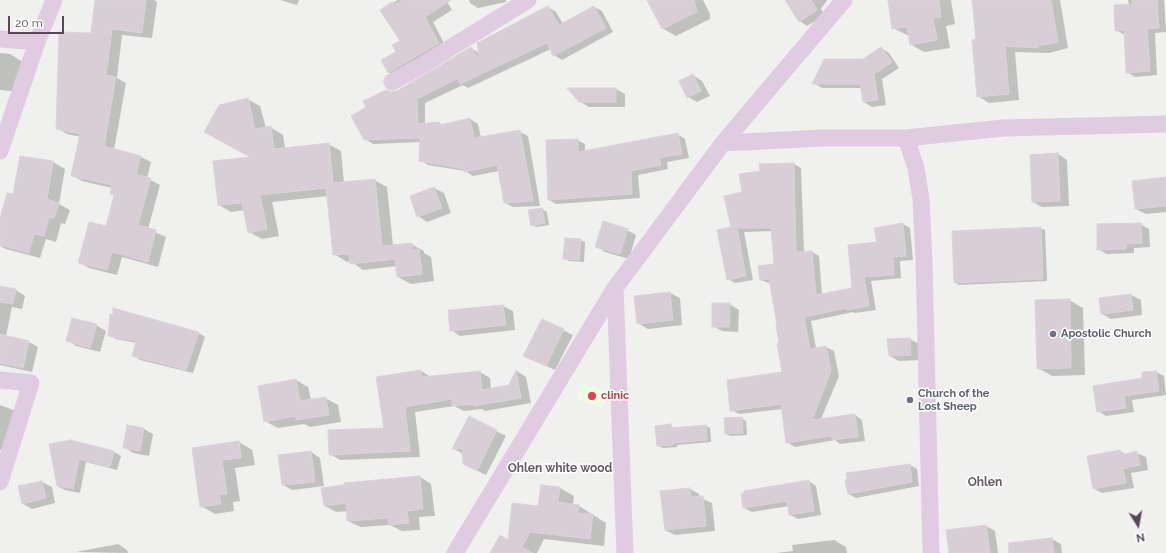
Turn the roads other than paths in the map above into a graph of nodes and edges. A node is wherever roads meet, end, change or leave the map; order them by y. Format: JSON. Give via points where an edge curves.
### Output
{"nodes":[{"id":1,"x":54,"y":0,"type":"edge"},
{"id":2,"x":528,"y":0,"type":"edge"},
{"id":3,"x":844,"y":0,"type":"edge"},
{"id":4,"x":0,"y":39,"type":"edge"},
{"id":5,"x":37,"y":42,"type":"junction"},
{"id":6,"x":392,"y":82,"type":"dead end"},
{"id":7,"x":1166,"y":124,"type":"edge"},
{"id":8,"x":906,"y":138,"type":"junction"},
{"id":9,"x":723,"y":143,"type":"junction"},
{"id":10,"x":0,"y":151,"type":"edge"},
{"id":11,"x":615,"y":288,"type":"junction"},
{"id":12,"x":0,"y":380,"type":"edge"},
{"id":13,"x":0,"y":482,"type":"edge"},
{"id":14,"x":455,"y":553,"type":"edge"},
{"id":15,"x":625,"y":553,"type":"edge"},
{"id":16,"x":931,"y":553,"type":"edge"}],
"edges":[{"from":1,"to":5,"type":"street"},
{"from":2,"to":6,"type":"street"},
{"from":3,"to":9,"type":"street"},
{"from":4,"to":5,"type":"street"},
{"from":5,"to":10,"type":"street"},
{"from":7,"to":8,"type":"street","via":[[1003,128]]},
{"from":8,"to":9,"type":"street","via":[[824,138]]},
{"from":8,"to":16,"type":"street","via":[[916,168],[924,246]]},
{"from":9,"to":11,"type":"street"},
{"from":11,"to":14,"type":"street"},
{"from":11,"to":15,"type":"street"},
{"from":12,"to":13,"type":"street","via":[[31,383]]}]}
